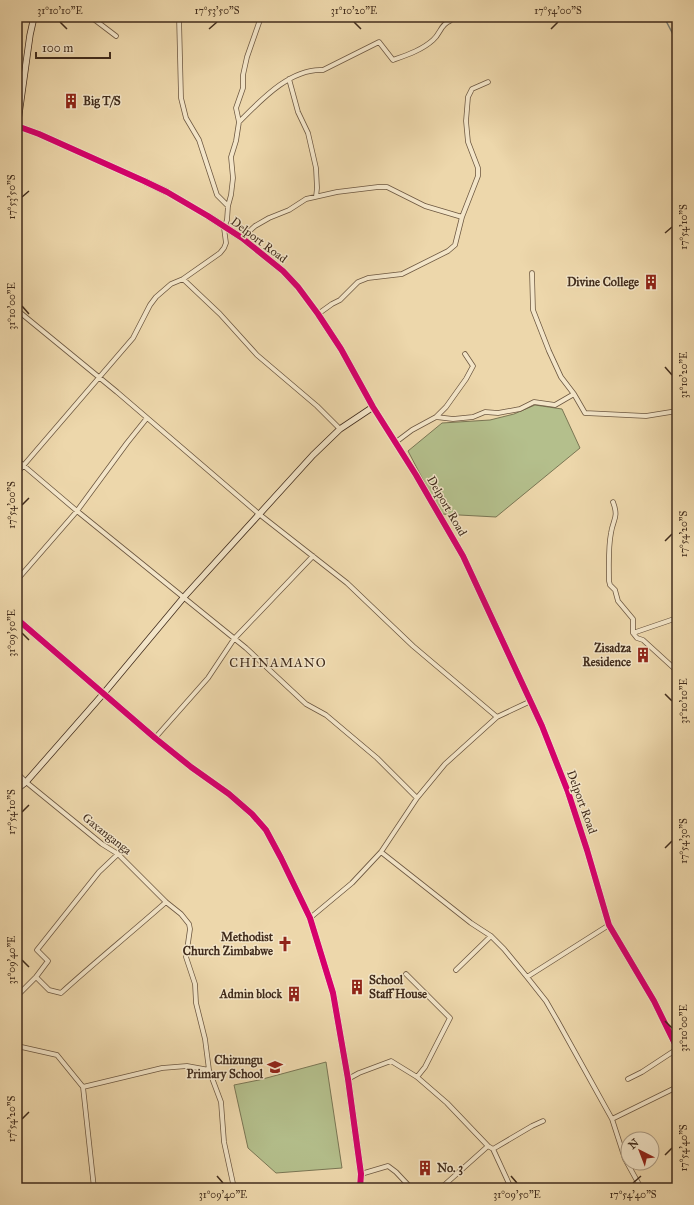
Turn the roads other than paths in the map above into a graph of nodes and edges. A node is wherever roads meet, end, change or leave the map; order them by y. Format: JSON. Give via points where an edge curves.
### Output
{"nodes":[{"id":1,"x":34,"y":17,"type":"edge"},
{"id":2,"x":91,"y":17,"type":"edge"},
{"id":3,"x":179,"y":17,"type":"edge"},
{"id":4,"x":261,"y":17,"type":"edge"},
{"id":5,"x":450,"y":21,"type":"dead end"},
{"id":6,"x":116,"y":36,"type":"dead end"},
{"id":7,"x":289,"y":79,"type":"junction"},
{"id":8,"x":488,"y":82,"type":"dead end"},
{"id":9,"x":239,"y":122,"type":"junction"},
{"id":10,"x":17,"y":127,"type":"edge"},
{"id":11,"x":316,"y":197,"type":"junction"},
{"id":12,"x":228,"y":206,"type":"junction"},
{"id":13,"x":462,"y":216,"type":"junction"},
{"id":14,"x":224,"y":228,"type":"junction"},
{"id":15,"x":242,"y":238,"type":"junction"},
{"id":16,"x":532,"y":273,"type":"dead end"},
{"id":17,"x":183,"y":279,"type":"junction"},
{"id":18,"x":17,"y":310,"type":"edge"},
{"id":19,"x":318,"y":314,"type":"junction"},
{"id":20,"x":465,"y":354,"type":"dead end"},
{"id":21,"x":100,"y":377,"type":"junction"},
{"id":22,"x":574,"y":394,"type":"junction"},
{"id":23,"x":373,"y":407,"type":"junction"},
{"id":24,"x":677,"y":411,"type":"edge"},
{"id":25,"x":436,"y":417,"type":"junction"},
{"id":26,"x":147,"y":418,"type":"junction"},
{"id":27,"x":340,"y":429,"type":"junction"},
{"id":28,"x":396,"y":442,"type":"junction"},
{"id":29,"x":17,"y":460,"type":"edge"},
{"id":30,"x":24,"y":465,"type":"junction"},
{"id":31,"x":17,"y":473,"type":"edge"},
{"id":32,"x":613,"y":502,"type":"dead end"},
{"id":33,"x":77,"y":511,"type":"junction"},
{"id":34,"x":259,"y":514,"type":"junction"},
{"id":35,"x":313,"y":556,"type":"junction"},
{"id":36,"x":17,"y":580,"type":"edge"},
{"id":37,"x":184,"y":597,"type":"junction"},
{"id":38,"x":677,"y":618,"type":"edge"},
{"id":39,"x":17,"y":619,"type":"edge"},
{"id":40,"x":632,"y":633,"type":"junction"},
{"id":41,"x":234,"y":639,"type":"junction"},
{"id":42,"x":677,"y":671,"type":"edge"},
{"id":43,"x":104,"y":693,"type":"junction"},
{"id":44,"x":531,"y":701,"type":"junction"},
{"id":45,"x":497,"y":717,"type":"junction"},
{"id":46,"x":155,"y":738,"type":"junction"},
{"id":47,"x":17,"y":773,"type":"edge"},
{"id":48,"x":26,"y":782,"type":"junction"},
{"id":49,"x":17,"y":789,"type":"edge"},
{"id":50,"x":417,"y":798,"type":"junction"},
{"id":51,"x":381,"y":852,"type":"junction"},
{"id":52,"x":118,"y":854,"type":"junction"},
{"id":53,"x":166,"y":902,"type":"junction"},
{"id":54,"x":310,"y":918,"type":"junction"},
{"id":55,"x":609,"y":925,"type":"junction"},
{"id":56,"x":491,"y":936,"type":"junction"},
{"id":57,"x":456,"y":970,"type":"dead end"},
{"id":58,"x":406,"y":974,"type":"dead end"},
{"id":59,"x":36,"y":977,"type":"junction"},
{"id":60,"x":527,"y":977,"type":"junction"},
{"id":61,"x":17,"y":996,"type":"edge"},
{"id":62,"x":677,"y":1031,"type":"edge"},
{"id":63,"x":670,"y":1035,"type":"junction"},
{"id":64,"x":17,"y":1046,"type":"edge"},
{"id":65,"x":677,"y":1049,"type":"edge"},
{"id":66,"x":209,"y":1070,"type":"junction"},
{"id":67,"x":418,"y":1077,"type":"junction"},
{"id":68,"x":348,"y":1078,"type":"junction"},
{"id":69,"x":628,"y":1079,"type":"dead end"},
{"id":70,"x":83,"y":1087,"type":"junction"},
{"id":71,"x":677,"y":1087,"type":"edge"},
{"id":72,"x":612,"y":1119,"type":"junction"},
{"id":73,"x":543,"y":1121,"type":"dead end"},
{"id":74,"x":488,"y":1146,"type":"junction"},
{"id":75,"x":493,"y":1149,"type":"junction"},
{"id":76,"x":361,"y":1174,"type":"junction"},
{"id":77,"x":94,"y":1188,"type":"edge"},
{"id":78,"x":234,"y":1188,"type":"edge"},
{"id":79,"x":360,"y":1188,"type":"edge"},
{"id":80,"x":411,"y":1188,"type":"edge"},
{"id":81,"x":442,"y":1188,"type":"edge"},
{"id":82,"x":511,"y":1188,"type":"edge"},
{"id":83,"x":641,"y":1188,"type":"edge"}],
"edges":[{"from":1,"to":10,"type":"street"},
{"from":2,"to":6,"type":"street"},
{"from":3,"to":12,"type":"street","via":[[182,98],[186,118],[199,140],[217,195]]},
{"from":4,"to":9,"type":"street","via":[[247,57],[243,88],[236,108]]},
{"from":5,"to":7,"type":"street","via":[[443,25],[433,40],[414,52],[393,60],[378,42],[323,70],[313,69]]},
{"from":7,"to":9,"type":"street","via":[[269,93]]},
{"from":7,"to":11,"type":"street","via":[[298,112],[308,133],[316,168]]},
{"from":8,"to":13,"type":"street","via":[[472,89],[468,97],[468,142],[478,168],[478,176]]},
{"from":9,"to":12,"type":"street","via":[[231,157],[231,195]]},
{"from":10,"to":14,"type":"street","name":"Delport Road","via":[[39,134],[167,192]]},
{"from":11,"to":13,"type":"street","via":[[337,192],[387,187],[425,206]]},
{"from":11,"to":15,"type":"street","via":[[306,199],[289,210],[269,218]]},
{"from":12,"to":14,"type":"street"},
{"from":13,"to":19,"type":"street","via":[[455,244],[448,251],[402,274],[368,278],[358,282],[340,300]]},
{"from":14,"to":15,"type":"street","name":"Delport Road"},
{"from":14,"to":17,"type":"street","via":[[226,243],[220,253]]},
{"from":15,"to":19,"type":"street","name":"Delport Road","via":[[283,271]]},
{"from":16,"to":22,"type":"street","via":[[533,310],[561,377]]},
{"from":17,"to":21,"type":"street","via":[[171,284],[156,297],[133,338]]},
{"from":17,"to":27,"type":"street","via":[[220,314],[257,355]]},
{"from":18,"to":21,"type":"street"},
{"from":19,"to":23,"type":"street","name":"Delport Road"},
{"from":20,"to":25,"type":"street","via":[[473,366],[446,407]]},
{"from":21,"to":26,"type":"street"},
{"from":21,"to":30,"type":"street"},
{"from":22,"to":24,"type":"street","via":[[585,413],[646,416]]},
{"from":22,"to":25,"type":"street","via":[[555,405],[534,402],[520,409],[498,413],[485,412],[473,417]]},
{"from":23,"to":27,"type":"street"},
{"from":23,"to":28,"type":"street","name":"Delport Road"},
{"from":25,"to":28,"type":"street"},
{"from":26,"to":33,"type":"street"},
{"from":26,"to":34,"type":"street"},
{"from":27,"to":34,"type":"street"},
{"from":28,"to":44,"type":"street","name":"Delport Road","via":[[463,556]]},
{"from":29,"to":30,"type":"street"},
{"from":30,"to":31,"type":"street"},
{"from":30,"to":33,"type":"street"},
{"from":32,"to":40,"type":"street","via":[[616,509],[611,531],[609,581],[618,601],[633,619]]},
{"from":33,"to":36,"type":"street"},
{"from":33,"to":37,"type":"street"},
{"from":34,"to":35,"type":"street"},
{"from":34,"to":37,"type":"street"},
{"from":35,"to":41,"type":"street"},
{"from":35,"to":45,"type":"street","via":[[347,583],[413,646]]},
{"from":37,"to":41,"type":"street"},
{"from":37,"to":43,"type":"street"},
{"from":38,"to":40,"type":"street"},
{"from":39,"to":43,"type":"street"},
{"from":40,"to":42,"type":"street"},
{"from":41,"to":46,"type":"street","via":[[208,678]]},
{"from":41,"to":50,"type":"street","via":[[306,704],[326,715],[377,758]]},
{"from":43,"to":46,"type":"street"},
{"from":43,"to":48,"type":"street"},
{"from":44,"to":45,"type":"street"},
{"from":44,"to":55,"type":"street","name":"Delport Road","via":[[568,792],[588,850]]},
{"from":45,"to":50,"type":"street","via":[[445,764]]},
{"from":46,"to":54,"type":"street","via":[[229,794],[266,830]]},
{"from":47,"to":48,"type":"street","name":"Gaxanganga"},
{"from":48,"to":49,"type":"street"},
{"from":48,"to":52,"type":"street","name":"Gaxanganga"},
{"from":50,"to":51,"type":"street"},
{"from":51,"to":54,"type":"street","via":[[352,883]]},
{"from":51,"to":56,"type":"street"},
{"from":52,"to":53,"type":"street","name":"Gaxanganga"},
{"from":52,"to":59,"type":"street","via":[[99,872],[37,950],[48,961]]},
{"from":53,"to":59,"type":"street","via":[[61,993],[49,990]]},
{"from":53,"to":66,"type":"street","name":"Gaxanganga","via":[[189,924],[186,957],[195,984],[196,1003]]},
{"from":54,"to":68,"type":"street","via":[[333,994]]},
{"from":55,"to":60,"type":"street"},
{"from":55,"to":63,"type":"street","name":"Delport Road","via":[[654,1001]]},
{"from":56,"to":57,"type":"street"},
{"from":56,"to":60,"type":"street"},
{"from":58,"to":67,"type":"street","via":[[450,1018]]},
{"from":59,"to":61,"type":"street"},
{"from":60,"to":72,"type":"street","via":[[558,1020]]},
{"from":62,"to":63,"type":"street"},
{"from":63,"to":65,"type":"street","name":"Delport Road"},
{"from":64,"to":70,"type":"street","via":[[57,1055]]},
{"from":65,"to":69,"type":"street"},
{"from":66,"to":70,"type":"street","via":[[187,1066],[162,1068]]},
{"from":66,"to":78,"type":"street","via":[[221,1102],[224,1142]]},
{"from":67,"to":68,"type":"street","via":[[391,1061]]},
{"from":67,"to":74,"type":"street"},
{"from":68,"to":76,"type":"street"},
{"from":70,"to":77,"type":"street"},
{"from":71,"to":72,"type":"street"},
{"from":72,"to":83,"type":"street","via":[[625,1159]]},
{"from":73,"to":75,"type":"street"},
{"from":74,"to":75,"type":"street"},
{"from":74,"to":81,"type":"street"},
{"from":75,"to":82,"type":"street"},
{"from":76,"to":79,"type":"street"},
{"from":76,"to":80,"type":"street","via":[[388,1166]]}]}
